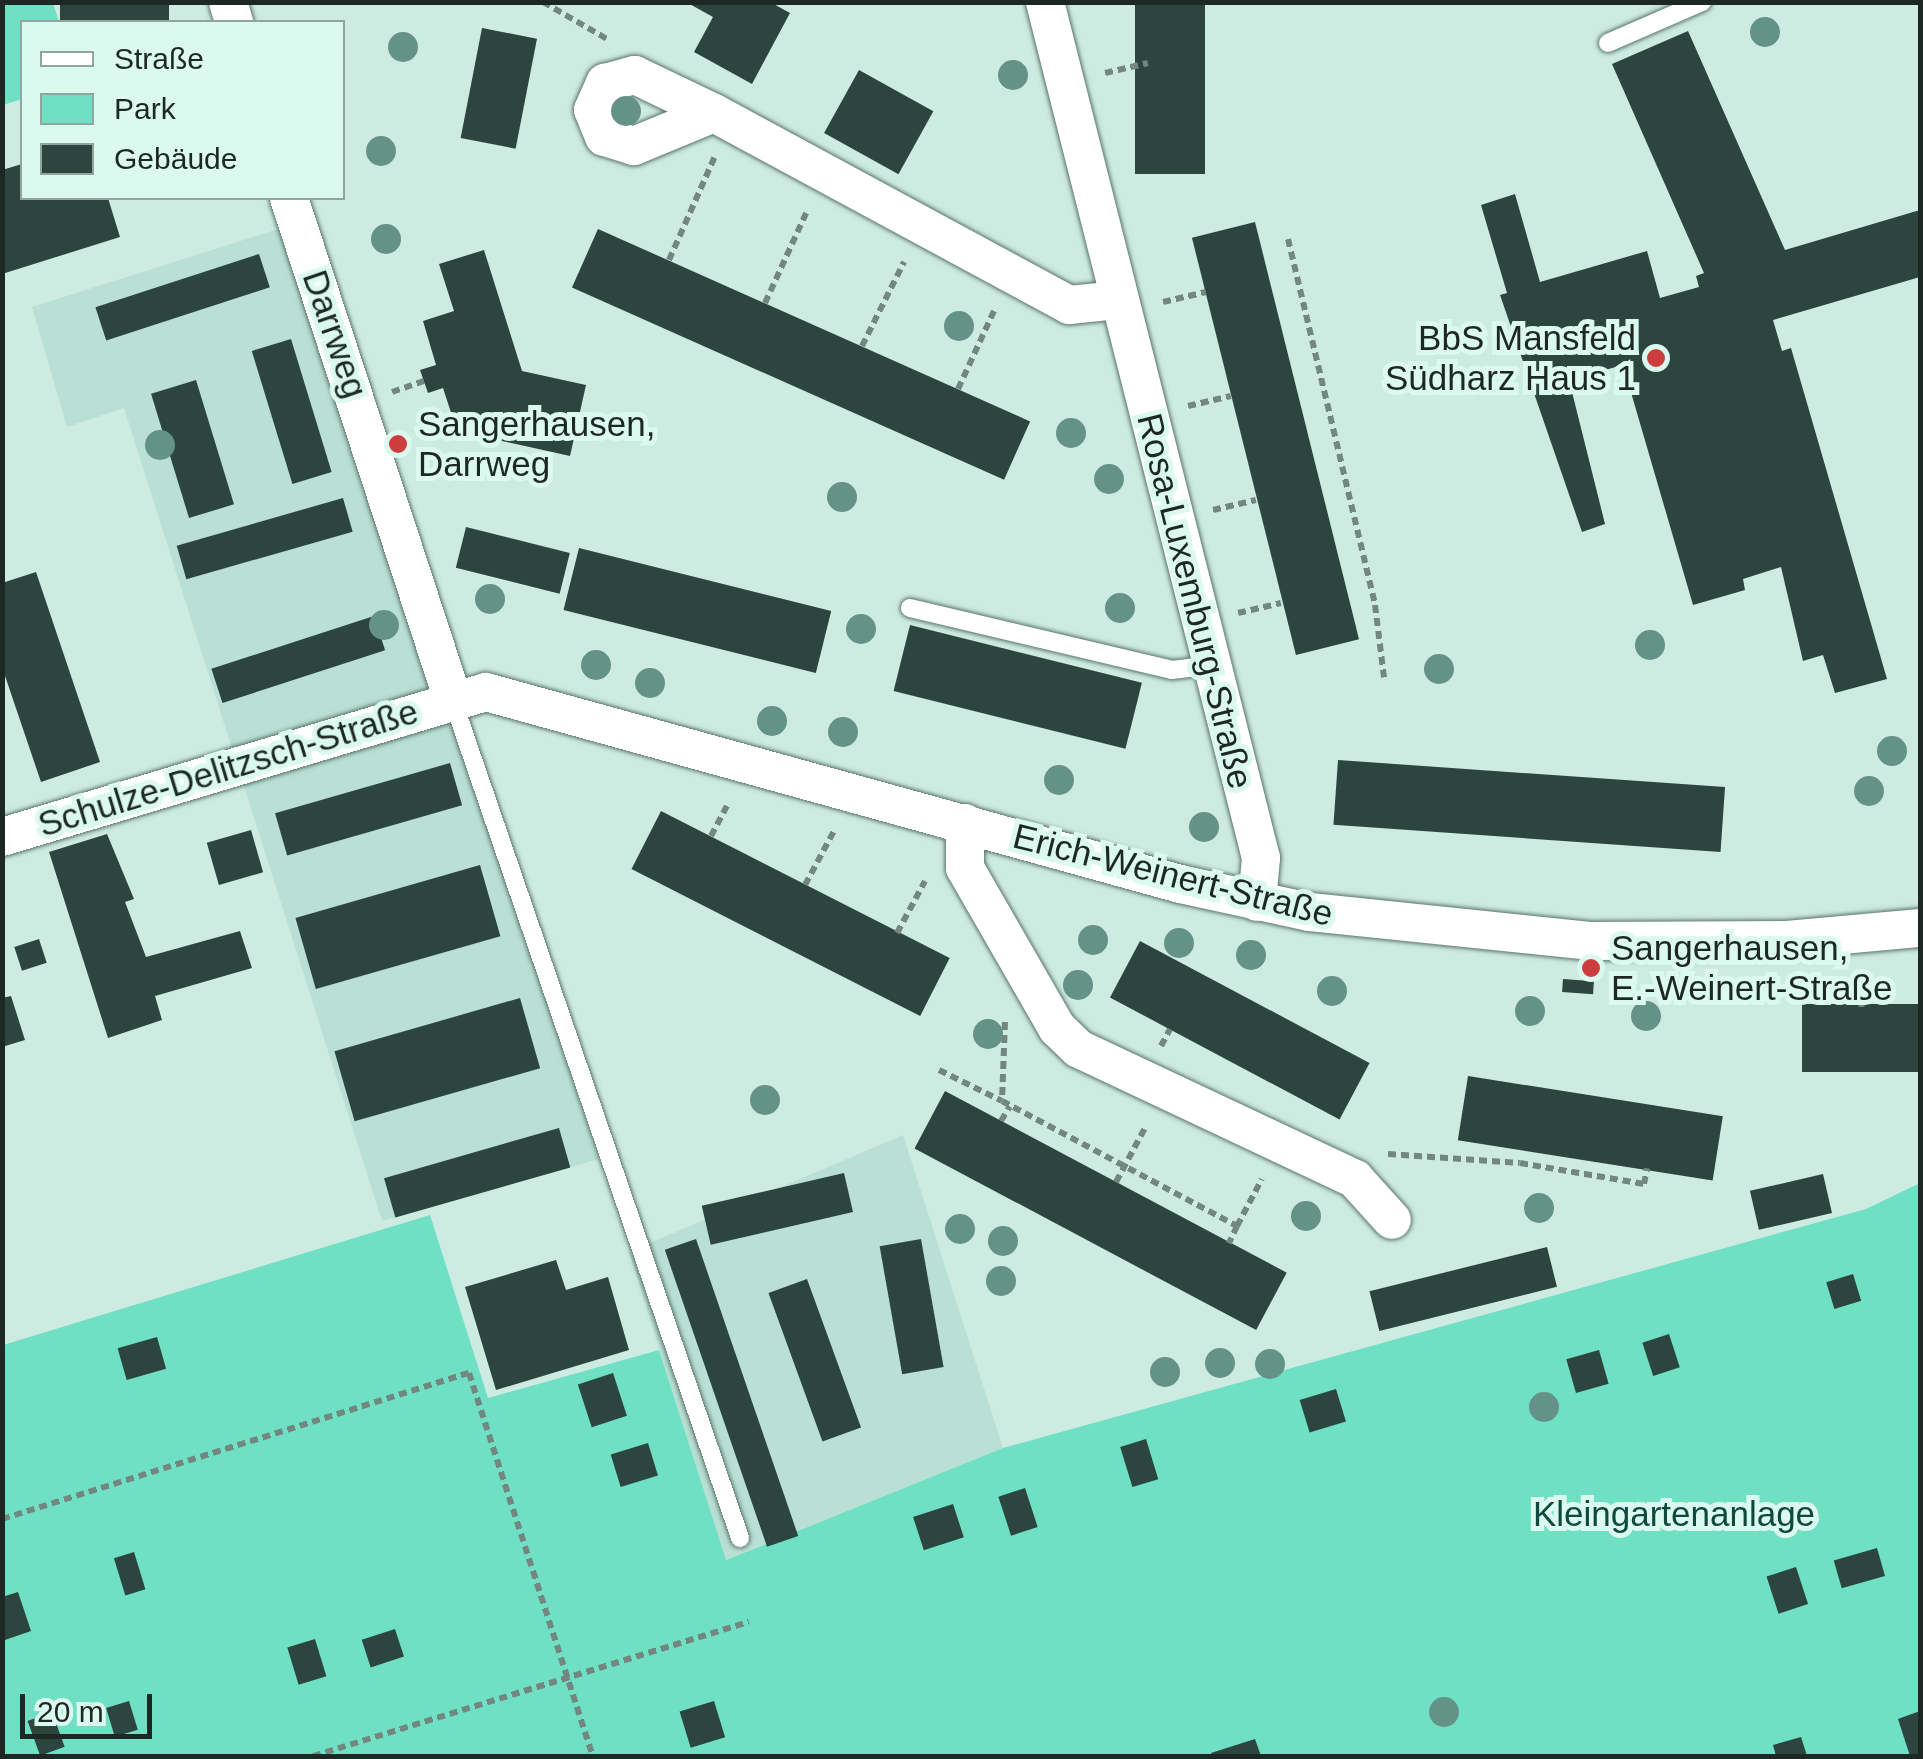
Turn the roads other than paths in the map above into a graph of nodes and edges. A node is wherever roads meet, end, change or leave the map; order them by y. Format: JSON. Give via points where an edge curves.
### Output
{"nodes":[{"id":1,"x":1045,"y":2,"type":"edge"},
{"id":2,"x":1702,"y":2,"type":"edge"},
{"id":3,"x":1608,"y":43,"type":"dead end"},
{"id":4,"x":722,"y":117,"type":"junction"},
{"id":5,"x":290,"y":200,"type":"edge"},
{"id":6,"x":1133,"y":303,"type":"junction"},
{"id":7,"x":910,"y":608,"type":"dead end"},
{"id":8,"x":1210,"y":665,"type":"junction"},
{"id":9,"x":453,"y":700,"type":"junction"},
{"id":10,"x":965,"y":823,"type":"junction"},
{"id":11,"x":2,"y":837,"type":"edge"},
{"id":12,"x":1257,"y":902,"type":"junction"},
{"id":13,"x":1920,"y":928,"type":"edge"},
{"id":14,"x":1392,"y":1220,"type":"dead end"},
{"id":15,"x":740,"y":1538,"type":"dead end"}],
"edges":[{"from":1,"to":6,"type":"street","name":"Rosa-Luxemburg-Straße"},
{"from":2,"to":3,"type":"lane"},
{"from":4,"to":4,"type":"street","via":[[636,75],[618,76],[597,95],[595,124],[617,145],[634,146]]},
{"from":4,"to":6,"type":"street","via":[[1078,307]]},
{"from":5,"to":9,"type":"street","name":"Darrweg"},
{"from":6,"to":8,"type":"street","name":"Rosa-Luxemburg-Straße"},
{"from":7,"to":8,"type":"lane","via":[[1172,670]]},
{"from":8,"to":12,"type":"street","name":"Rosa-Luxemburg-Straße","via":[[1260,858]]},
{"from":9,"to":10,"type":"street","name":"Erich-Weinert-Straße","via":[[486,692]]},
{"from":9,"to":11,"type":"street","name":"Schulze-Delitzsch-Straße"},
{"from":9,"to":15,"type":"lane"},
{"from":10,"to":12,"type":"street","name":"Erich-Weinert-Straße"},
{"from":10,"to":14,"type":"street","name":"Erich-Weinert-Straße","via":[[962,862],[1057,1028],[1078,1050],[1355,1179]]},
{"from":12,"to":13,"type":"street","name":"Erich-Weinert-Straße","via":[[1438,930],[1589,940],[1787,940]]}]}
